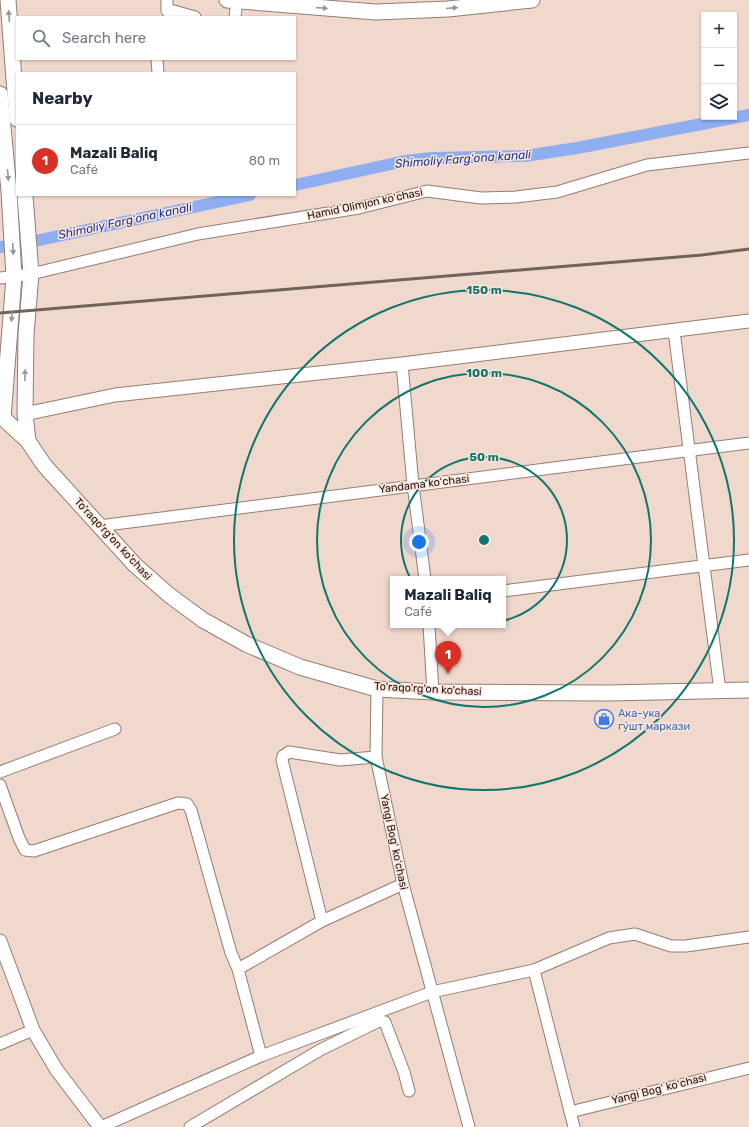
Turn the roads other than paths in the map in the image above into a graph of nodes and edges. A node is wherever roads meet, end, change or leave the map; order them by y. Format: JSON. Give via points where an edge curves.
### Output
{"nodes":[{"id":1,"x":8,"y":0,"type":"edge"},
{"id":2,"x":167,"y":0,"type":"edge"},
{"id":3,"x":234,"y":0,"type":"edge"},
{"id":4,"x":532,"y":0,"type":"edge"},
{"id":5,"x":166,"y":14,"type":"edge"},
{"id":6,"x":192,"y":16,"type":"edge"},
{"id":7,"x":235,"y":16,"type":"edge"},
{"id":8,"x":157,"y":60,"type":"edge"},
{"id":9,"x":158,"y":72,"type":"edge"},
{"id":10,"x":0,"y":94,"type":"edge"},
{"id":11,"x":16,"y":106,"type":"edge"},
{"id":12,"x":749,"y":153,"type":"edge"},
{"id":13,"x":25,"y":196,"type":"edge"},
{"id":14,"x":30,"y":274,"type":"junction"},
{"id":15,"x":7,"y":277,"type":"edge"},
{"id":16,"x":749,"y":321,"type":"edge"},
{"id":17,"x":674,"y":331,"type":"junction"},
{"id":18,"x":9,"y":354,"type":"junction"},
{"id":19,"x":402,"y":364,"type":"junction"},
{"id":20,"x":0,"y":371,"type":"edge"},
{"id":21,"x":25,"y":414,"type":"junction"},
{"id":22,"x":2,"y":418,"type":"edge"},
{"id":23,"x":28,"y":441,"type":"junction"},
{"id":24,"x":749,"y":443,"type":"edge"},
{"id":25,"x":690,"y":450,"type":"junction"},
{"id":26,"x":413,"y":485,"type":"junction"},
{"id":27,"x":99,"y":526,"type":"junction"},
{"id":28,"x":749,"y":560,"type":"edge"},
{"id":29,"x":705,"y":566,"type":"junction"},
{"id":30,"x":425,"y":576,"type":"edge"},
{"id":31,"x":506,"y":591,"type":"edge"},
{"id":32,"x":429,"y":628,"type":"edge"},
{"id":33,"x":377,"y":688,"type":"junction"},
{"id":34,"x":749,"y":690,"type":"edge"},
{"id":35,"x":720,"y":691,"type":"junction"},
{"id":36,"x":433,"y":692,"type":"junction"},
{"id":37,"x":115,"y":729,"type":"dead end"},
{"id":38,"x":376,"y":757,"type":"junction"},
{"id":39,"x":0,"y":772,"type":"edge"},
{"id":40,"x":0,"y":785,"type":"edge"},
{"id":41,"x":403,"y":884,"type":"junction"},
{"id":42,"x":322,"y":921,"type":"junction"},
{"id":43,"x":749,"y":937,"type":"edge"},
{"id":44,"x":0,"y":941,"type":"edge"},
{"id":45,"x":238,"y":969,"type":"junction"},
{"id":46,"x":534,"y":970,"type":"junction"},
{"id":47,"x":432,"y":992,"type":"junction"},
{"id":48,"x":33,"y":1030,"type":"junction"},
{"id":49,"x":0,"y":1044,"type":"edge"},
{"id":50,"x":261,"y":1056,"type":"junction"},
{"id":51,"x":749,"y":1068,"type":"edge"},
{"id":52,"x":409,"y":1091,"type":"dead end"},
{"id":53,"x":570,"y":1112,"type":"junction"},
{"id":54,"x":101,"y":1127,"type":"edge"},
{"id":55,"x":190,"y":1127,"type":"edge"},
{"id":56,"x":469,"y":1127,"type":"edge"},
{"id":57,"x":574,"y":1127,"type":"edge"}],
"edges":[{"from":11,"to":1,"type":"main road","one_way":true},
{"from":2,"to":5,"type":"street"},
{"from":3,"to":4,"type":"main road","one_way":true,"via":[[376,12]]},
{"from":3,"to":7,"type":"street"},
{"from":5,"to":6,"type":"street","via":[[174,11]]},
{"from":8,"to":9,"type":"street"},
{"from":10,"to":15,"type":"main road","one_way":true,"via":[[11,221]]},
{"from":12,"to":14,"type":"street","name":"Hamid Olimjon koʻchasi","via":[[647,165],[557,192],[516,197],[481,198],[427,191],[359,208],[198,234]]},
{"from":13,"to":14,"type":"main road","name":"To'raqo'rg'on ko'chasi"},
{"from":14,"to":15,"type":"street","name":"Hamid Olimjon koʻchasi"},
{"from":21,"to":14,"type":"main road","name":"To'raqo'rg'on ko'chasi","one_way":true},
{"from":15,"to":18,"type":"main road","one_way":true},
{"from":16,"to":17,"type":"street"},
{"from":17,"to":19,"type":"street"},
{"from":17,"to":25,"type":"street"},
{"from":18,"to":20,"type":"main road"},
{"from":18,"to":22,"type":"main road"},
{"from":19,"to":21,"type":"street","via":[[115,395]]},
{"from":19,"to":26,"type":"street"},
{"from":21,"to":22,"type":"main road"},
{"from":21,"to":23,"type":"main road","name":"To'raqo'rg'on ko'chasi"},
{"from":22,"to":23,"type":"main road","name":"To'raqo'rg'on ko'chasi"},
{"from":23,"to":27,"type":"main road","name":"To'raqo'rg'on ko'chasi","via":[[44,465]]},
{"from":24,"to":25,"type":"street","name":"Yandama koʻchasi"},
{"from":25,"to":26,"type":"street","name":"Yandama koʻchasi"},
{"from":25,"to":29,"type":"street"},
{"from":26,"to":27,"type":"street","name":"Yandama koʻchasi"},
{"from":26,"to":30,"type":"street"},
{"from":27,"to":33,"type":"main road","name":"To'raqo'rg'on ko'chasi","via":[[168,595],[203,620],[246,644],[300,667]]},
{"from":28,"to":29,"type":"street"},
{"from":29,"to":31,"type":"street"},
{"from":29,"to":35,"type":"street"},
{"from":32,"to":36,"type":"street"},
{"from":33,"to":36,"type":"main road","name":"To'raqo'rg'on ko'chasi"},
{"from":33,"to":38,"type":"street","name":"Yangi Bogʻ koʻchasi"},
{"from":34,"to":35,"type":"main road","name":"To'raqo'rg'on ko'chasi"},
{"from":35,"to":36,"type":"main road","name":"To'raqo'rg'on ko'chasi"},
{"from":37,"to":39,"type":"street"},
{"from":38,"to":41,"type":"street","name":"Yangi Bogʻ koʻchasi"},
{"from":38,"to":42,"type":"street","via":[[340,760],[289,752],[283,756]]},
{"from":40,"to":45,"type":"street","via":[[25,850],[34,851],[178,803],[187,804],[191,810],[231,953]]},
{"from":41,"to":42,"type":"street"},
{"from":41,"to":47,"type":"street","name":"Yangi Bogʻ koʻchasi"},
{"from":42,"to":45,"type":"street"},
{"from":43,"to":46,"type":"street","via":[[671,946],[635,934],[609,938]]},
{"from":44,"to":48,"type":"street"},
{"from":45,"to":50,"type":"street"},
{"from":46,"to":47,"type":"street"},
{"from":46,"to":53,"type":"street"},
{"from":47,"to":50,"type":"street"},
{"from":47,"to":56,"type":"street","name":"Yangi Bogʻ koʻchasi"},
{"from":48,"to":49,"type":"street"},
{"from":48,"to":54,"type":"street","via":[[56,1069]]},
{"from":50,"to":54,"type":"street"},
{"from":51,"to":53,"type":"street","name":"Yangi Bogʻ koʻchasi"},
{"from":52,"to":55,"type":"street","via":[[385,1022],[379,1021],[320,1050]]},
{"from":53,"to":57,"type":"street"}]}
